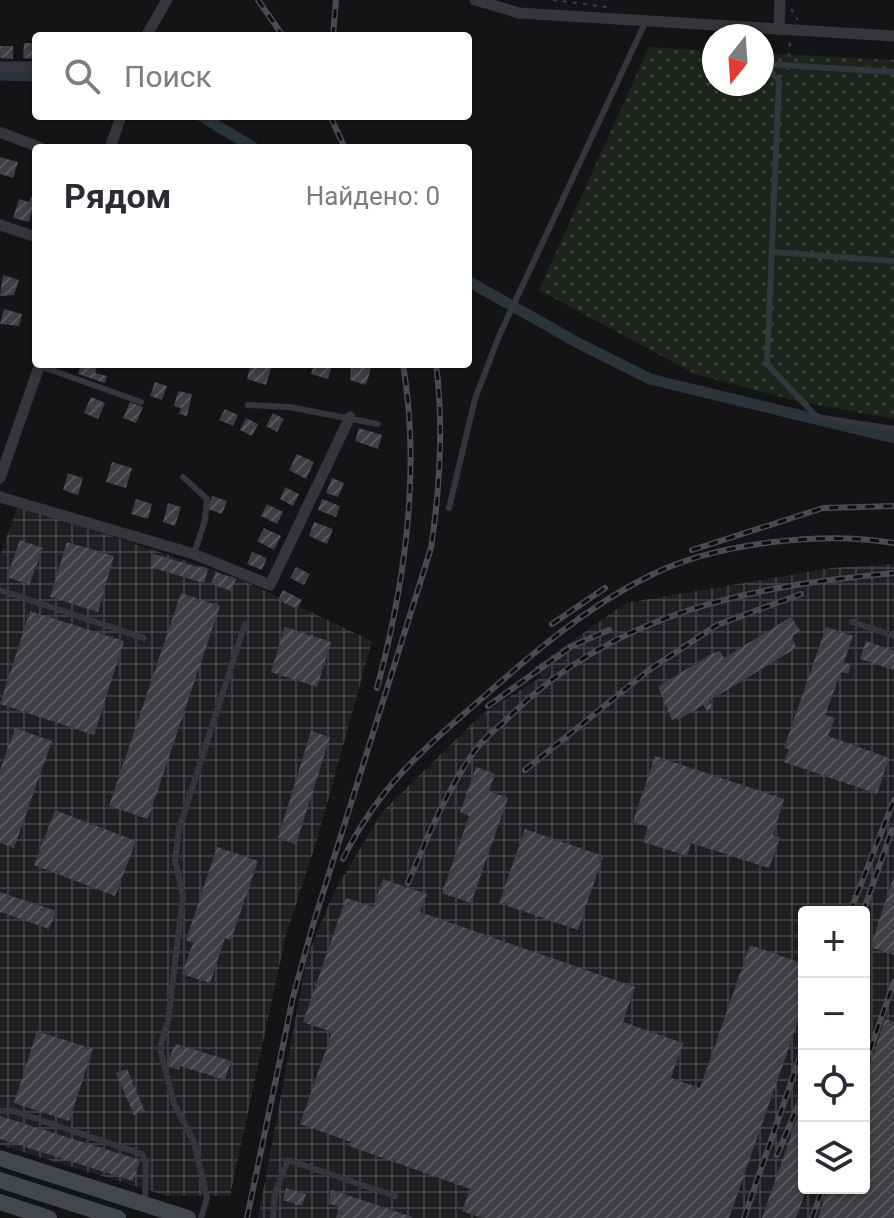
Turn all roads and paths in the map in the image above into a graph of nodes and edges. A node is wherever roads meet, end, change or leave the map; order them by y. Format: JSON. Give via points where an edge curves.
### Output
{"nodes":[{"id":1,"x":167,"y":0,"type":"edge"},
{"id":2,"x":475,"y":0,"type":"edge"},
{"id":3,"x":780,"y":0,"type":"edge"},
{"id":4,"x":645,"y":23,"type":"junction"},
{"id":5,"x":702,"y":28,"type":"edge"},
{"id":6,"x":774,"y":30,"type":"edge"},
{"id":7,"x":779,"y":30,"type":"junction"},
{"id":8,"x":148,"y":32,"type":"edge"},
{"id":9,"x":894,"y":36,"type":"edge"},
{"id":10,"x":790,"y":43,"type":"dead end"},
{"id":11,"x":774,"y":64,"type":"edge"},
{"id":12,"x":789,"y":66,"type":"junction"},
{"id":13,"x":0,"y":67,"type":"edge"},
{"id":14,"x":32,"y":67,"type":"edge"},
{"id":15,"x":894,"y":72,"type":"edge"},
{"id":16,"x":774,"y":75,"type":"edge"},
{"id":17,"x":119,"y":120,"type":"edge"},
{"id":18,"x":0,"y":132,"type":"edge"},
{"id":19,"x":32,"y":144,"type":"edge"},
{"id":20,"x":111,"y":144,"type":"edge"},
{"id":21,"x":0,"y":225,"type":"edge"},
{"id":22,"x":32,"y":236,"type":"edge"},
{"id":23,"x":772,"y":252,"type":"junction"},
{"id":24,"x":894,"y":261,"type":"edge"},
{"id":25,"x":39,"y":368,"type":"edge"},
{"id":26,"x":48,"y":368,"type":"edge"},
{"id":27,"x":141,"y":402,"type":"dead end"},
{"id":28,"x":248,"y":405,"type":"dead end"},
{"id":29,"x":350,"y":417,"type":"junction"},
{"id":30,"x":378,"y":424,"type":"dead end"},
{"id":31,"x":894,"y":429,"type":"edge"},
{"id":32,"x":183,"y":477,"type":"dead end"},
{"id":33,"x":0,"y":478,"type":"edge"},
{"id":34,"x":0,"y":497,"type":"edge"},
{"id":35,"x":449,"y":508,"type":"dead end"},
{"id":36,"x":194,"y":554,"type":"junction"},
{"id":37,"x":0,"y":590,"type":"edge"},
{"id":38,"x":852,"y":622,"type":"dead end"},
{"id":39,"x":245,"y":624,"type":"dead end"},
{"id":40,"x":894,"y":636,"type":"edge"},
{"id":41,"x":144,"y":638,"type":"dead end"},
{"id":42,"x":0,"y":1111,"type":"edge"},
{"id":43,"x":0,"y":1158,"type":"edge"},
{"id":44,"x":0,"y":1180,"type":"edge"},
{"id":45,"x":395,"y":1196,"type":"dead end"},
{"id":46,"x":0,"y":1202,"type":"edge"},
{"id":47,"x":144,"y":1204,"type":"junction"},
{"id":48,"x":49,"y":1218,"type":"edge"},
{"id":49,"x":118,"y":1218,"type":"edge"},
{"id":50,"x":188,"y":1218,"type":"edge"},
{"id":51,"x":201,"y":1218,"type":"edge"},
{"id":52,"x":273,"y":1218,"type":"edge"}],
"edges":[{"from":1,"to":8,"type":"street"},
{"from":2,"to":4,"type":"street","via":[[519,13]]},
{"from":3,"to":7,"type":"street"},
{"from":4,"to":5,"type":"street"},
{"from":4,"to":35,"type":"lane","via":[[499,336],[475,399]]},
{"from":6,"to":7,"type":"street"},
{"from":7,"to":9,"type":"street"},
{"from":10,"to":12,"type":"path"},
{"from":11,"to":12,"type":"lane"},
{"from":12,"to":15,"type":"lane"},
{"from":13,"to":14,"type":"street"},
{"from":16,"to":23,"type":"lane","via":[[779,81]]},
{"from":17,"to":20,"type":"street"},
{"from":18,"to":19,"type":"street"},
{"from":21,"to":22,"type":"street"},
{"from":23,"to":24,"type":"lane"},
{"from":23,"to":31,"type":"lane","via":[[767,364],[817,417]]},
{"from":25,"to":33,"type":"street"},
{"from":26,"to":27,"type":"lane"},
{"from":28,"to":29,"type":"lane"},
{"from":29,"to":30,"type":"lane"},
{"from":29,"to":36,"type":"street","via":[[270,585]]},
{"from":32,"to":36,"type":"lane","via":[[207,499]]},
{"from":34,"to":36,"type":"street"},
{"from":37,"to":41,"type":"lane"},
{"from":38,"to":40,"type":"lane"},
{"from":39,"to":51,"type":"lane","via":[[179,829],[175,861],[183,896],[160,1048],[174,1104],[194,1142],[207,1198]]},
{"from":42,"to":47,"type":"lane","via":[[142,1154]]},
{"from":43,"to":47,"type":"main road"},
{"from":44,"to":49,"type":"main road"},
{"from":45,"to":52,"type":"lane","via":[[288,1160],[275,1193]]},
{"from":46,"to":48,"type":"main road"},
{"from":47,"to":50,"type":"main road"}]}
